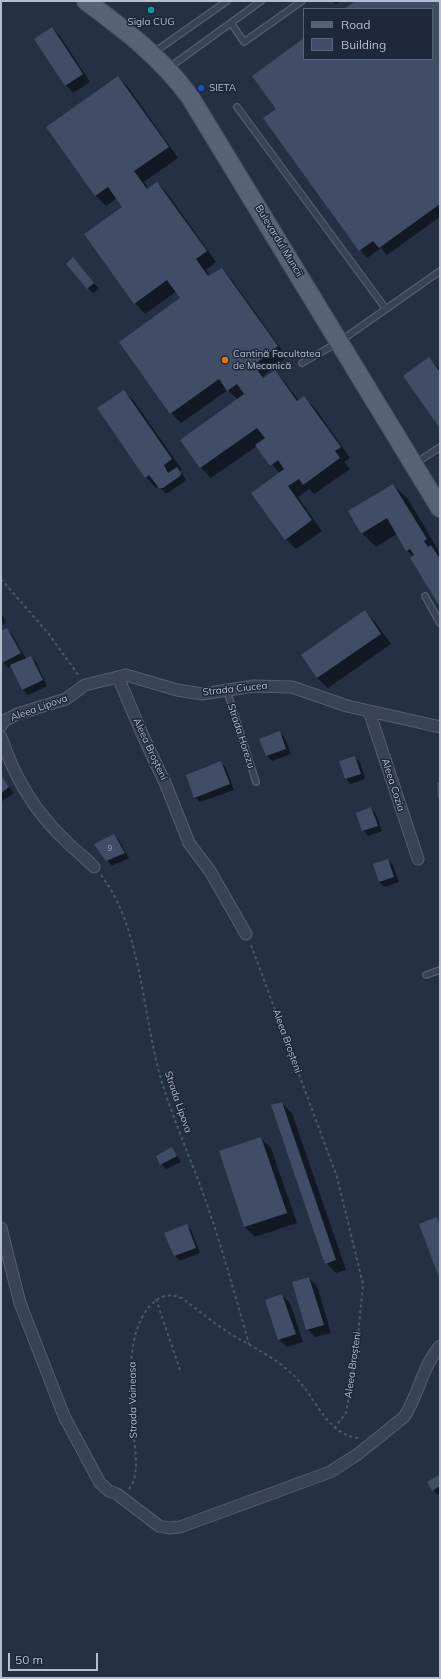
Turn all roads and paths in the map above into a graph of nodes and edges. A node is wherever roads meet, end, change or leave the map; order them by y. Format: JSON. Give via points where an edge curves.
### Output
{"nodes":[{"id":1,"x":86,"y":1,"type":"edge"},
{"id":2,"x":227,"y":1,"type":"edge"},
{"id":3,"x":261,"y":1,"type":"edge"},
{"id":4,"x":302,"y":1,"type":"edge"},
{"id":5,"x":231,"y":23,"type":"junction"},
{"id":6,"x":153,"y":53,"type":"junction"},
{"id":7,"x":168,"y":69,"type":"junction"},
{"id":8,"x":237,"y":107,"type":"dead end"},
{"id":9,"x":440,"y":271,"type":"edge"},
{"id":10,"x":386,"y":309,"type":"junction"},
{"id":11,"x":340,"y":342,"type":"junction"},
{"id":12,"x":302,"y":363,"type":"dead end"},
{"id":13,"x":440,"y":447,"type":"edge"},
{"id":14,"x":414,"y":464,"type":"junction"},
{"id":15,"x":440,"y":508,"type":"edge"},
{"id":16,"x":1,"y":579,"type":"edge"},
{"id":17,"x":425,"y":596,"type":"dead end"},
{"id":18,"x":440,"y":623,"type":"edge"},
{"id":19,"x":118,"y":677,"type":"junction"},
{"id":20,"x":81,"y":688,"type":"junction"},
{"id":21,"x":227,"y":690,"type":"junction"},
{"id":22,"x":369,"y":711,"type":"junction"},
{"id":23,"x":1,"y":726,"type":"edge"},
{"id":24,"x":440,"y":727,"type":"edge"},
{"id":25,"x":1,"y":737,"type":"edge"},
{"id":26,"x":256,"y":782,"type":"dead end"},
{"id":27,"x":418,"y":859,"type":"dead end"},
{"id":28,"x":94,"y":867,"type":"joint"},
{"id":29,"x":246,"y":934,"type":"joint"},
{"id":30,"x":440,"y":970,"type":"edge"},
{"id":31,"x":426,"y":975,"type":"dead end"},
{"id":32,"x":1,"y":1228,"type":"edge"},
{"id":33,"x":156,"y":1299,"type":"junction"},
{"id":34,"x":248,"y":1344,"type":"junction"},
{"id":35,"x":440,"y":1346,"type":"edge"},
{"id":36,"x":180,"y":1370,"type":"dead end"},
{"id":37,"x":335,"y":1427,"type":"junction"},
{"id":38,"x":361,"y":1438,"type":"dead end"},
{"id":39,"x":117,"y":1494,"type":"junction"}],
"edges":[{"from":1,"to":6,"type":"main road","name":"Bulevardul Muncii","via":[[132,34]]},
{"from":2,"to":6,"type":"lane"},
{"from":3,"to":5,"type":"lane"},
{"from":4,"to":5,"type":"lane","via":[[244,42]]},
{"from":5,"to":7,"type":"lane"},
{"from":6,"to":7,"type":"main road","name":"Bulevardul Muncii"},
{"from":7,"to":11,"type":"main road","name":"Bulevardul Muncii","via":[[206,121]]},
{"from":8,"to":10,"type":"lane"},
{"from":9,"to":10,"type":"lane"},
{"from":10,"to":11,"type":"lane"},
{"from":11,"to":12,"type":"lane"},
{"from":11,"to":14,"type":"main road","name":"Bulevardul Muncii"},
{"from":13,"to":14,"type":"lane"},
{"from":14,"to":15,"type":"main road","name":"Bulevardul Muncii"},
{"from":16,"to":20,"type":"path","via":[[48,633]]},
{"from":17,"to":18,"type":"lane"},
{"from":19,"to":20,"type":"street","name":"Strada Ciucea"},
{"from":19,"to":21,"type":"street","name":"Strada Ciucea","via":[[135,676],[188,693],[202,694]]},
{"from":19,"to":29,"type":"street","name":"Aleea Broșteni","via":[[189,843],[210,871]]},
{"from":20,"to":23,"type":"street","name":"Aleea Lipova","via":[[66,699],[10,717]]},
{"from":21,"to":22,"type":"street","name":"Strada Ciucea","via":[[254,686],[292,687]]},
{"from":21,"to":26,"type":"lane","name":"Strada Horezu"},
{"from":22,"to":24,"type":"street","name":"Strada Ciucea"},
{"from":22,"to":27,"type":"street","name":"Aleea Cozia"},
{"from":25,"to":28,"type":"street","via":[[34,805],[65,841]]},
{"from":28,"to":34,"type":"path","name":"Strada Lipova","via":[[111,892],[127,929],[138,966],[164,1088],[208,1207],[231,1278]]},
{"from":29,"to":37,"type":"path","name":"Aleea Broșteni","via":[[337,1177],[363,1284],[356,1356],[346,1414]]},
{"from":30,"to":31,"type":"lane"},
{"from":32,"to":39,"type":"street","via":[[20,1303],[64,1416],[100,1483]]},
{"from":33,"to":34,"type":"path","via":[[172,1294],[182,1298]]},
{"from":33,"to":36,"type":"path"},
{"from":33,"to":39,"type":"path","name":"Strada Voineasa","via":[[142,1316],[132,1354],[131,1402],[135,1450],[133,1485],[123,1494]]},
{"from":34,"to":37,"type":"path","via":[[272,1357],[288,1370]]},
{"from":35,"to":39,"type":"street","via":[[421,1376],[404,1417],[345,1464],[330,1472],[180,1527],[159,1526]]},
{"from":37,"to":38,"type":"path","via":[[347,1435]]}]}
